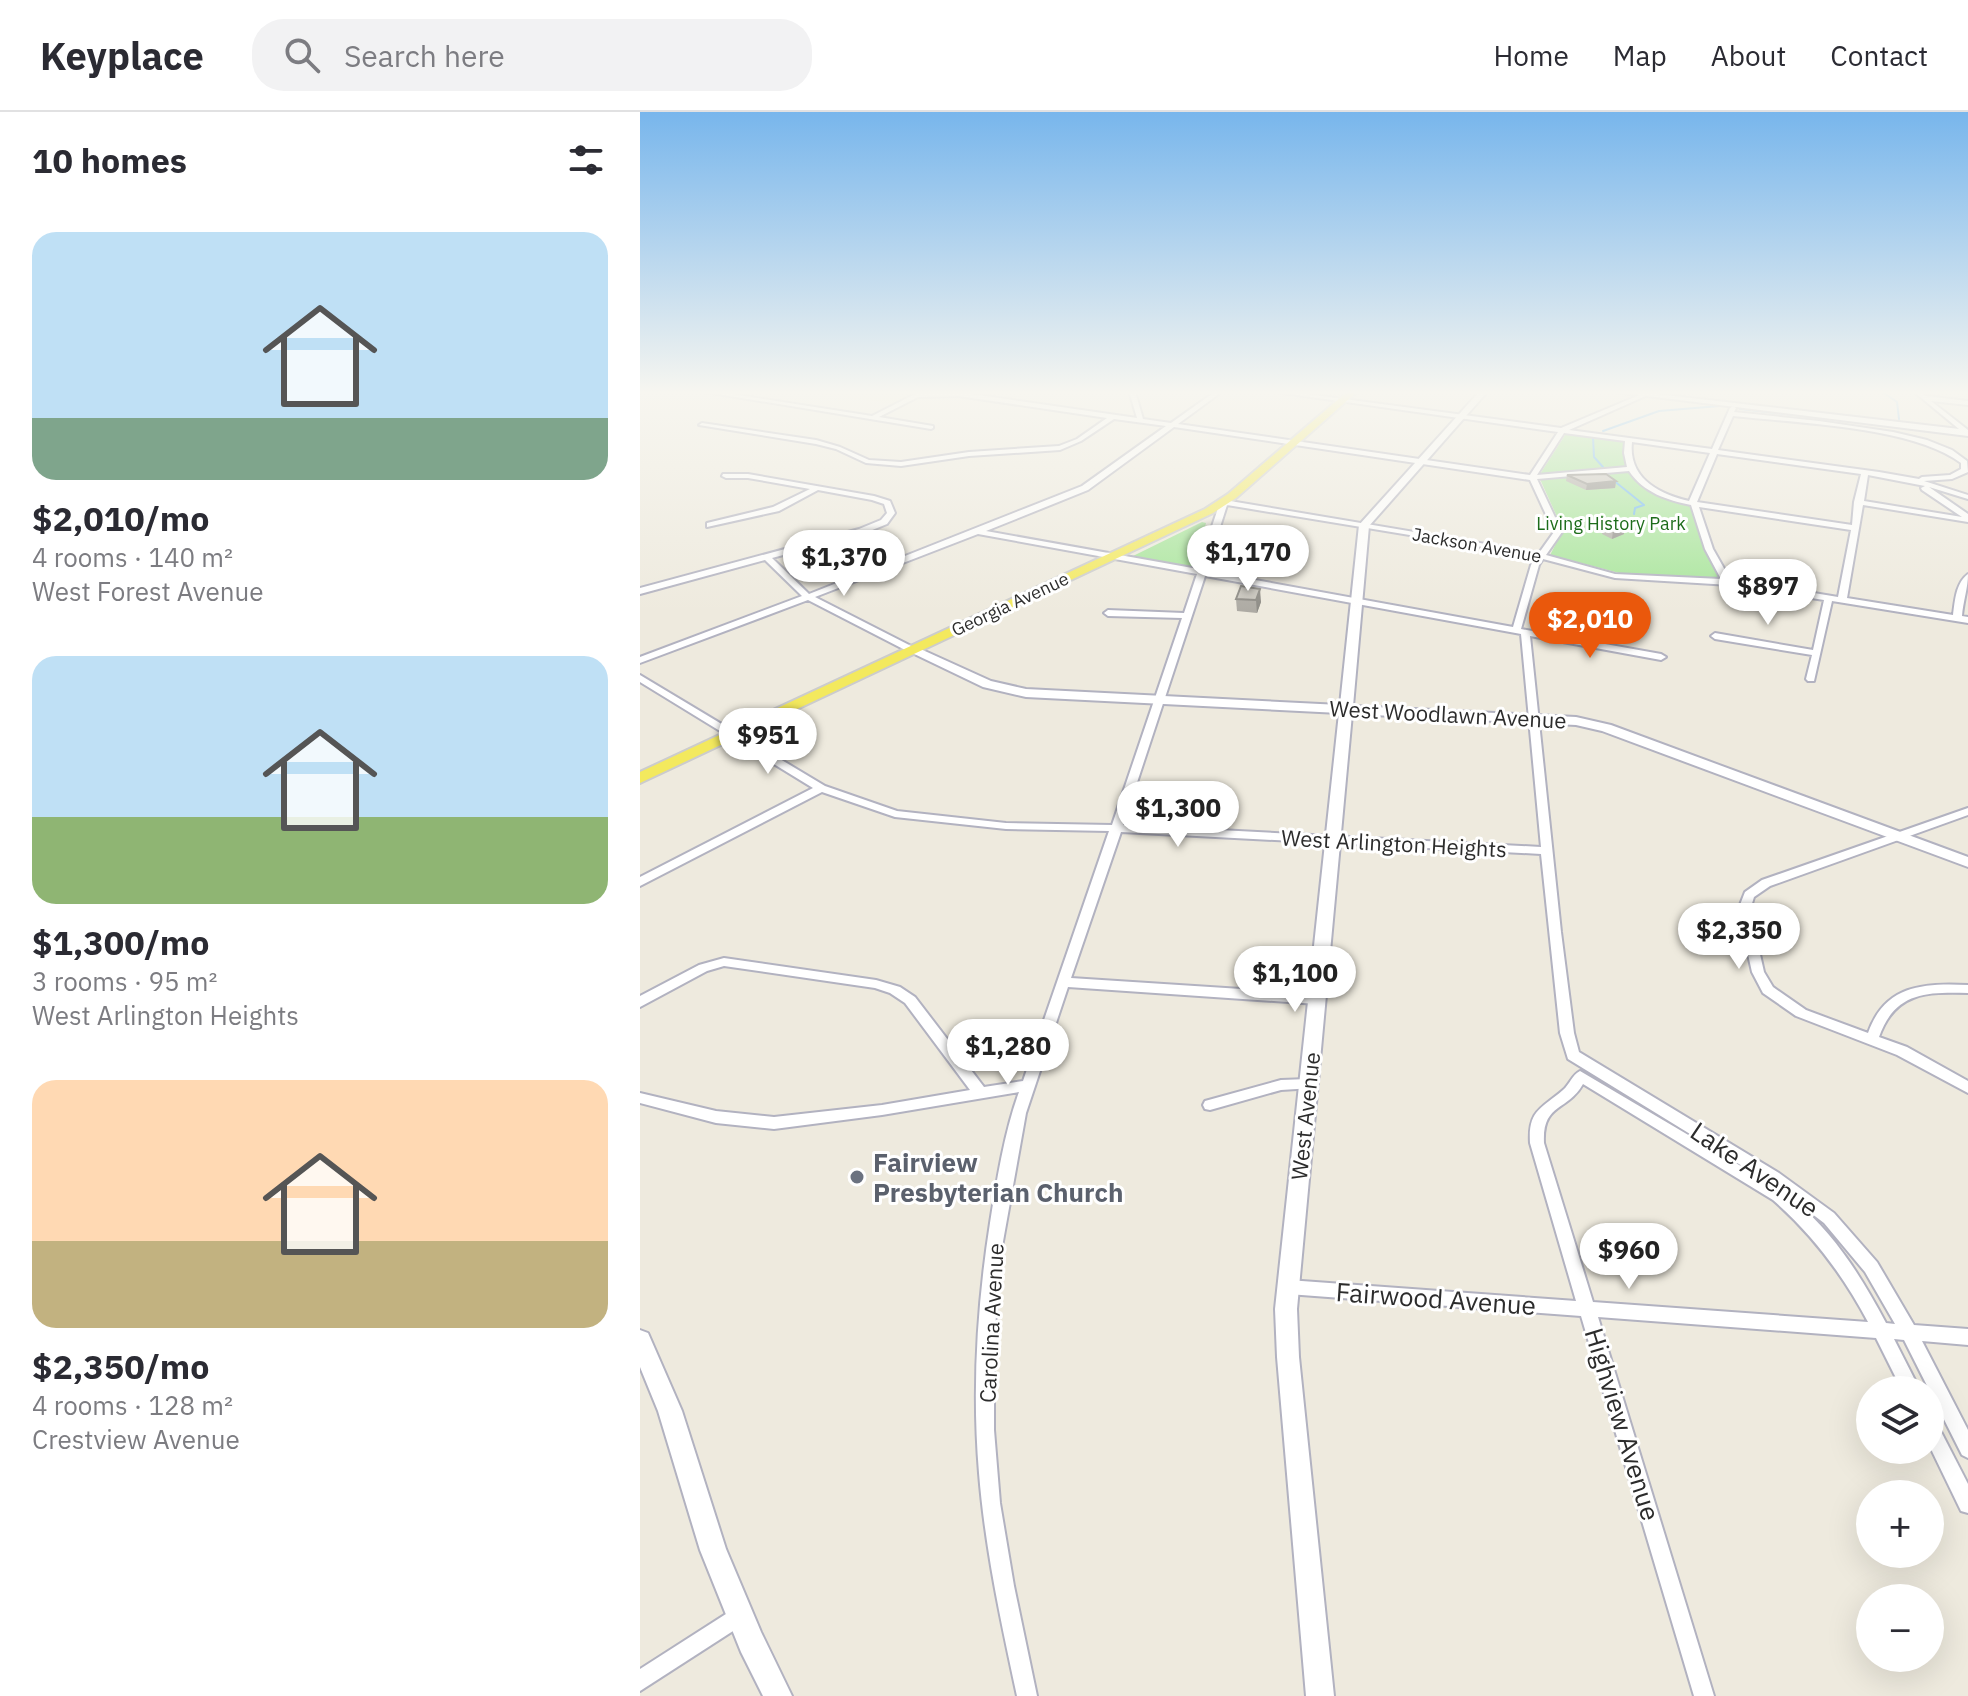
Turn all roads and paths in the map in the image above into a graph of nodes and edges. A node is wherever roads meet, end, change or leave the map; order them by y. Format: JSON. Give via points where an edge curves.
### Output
{"nodes":[{"id":1,"x":1118,"y":465,"type":"edge"},
{"id":2,"x":1267,"y":465,"type":"edge"},
{"id":3,"x":1418,"y":465,"type":"edge"},
{"id":4,"x":1434,"y":465,"type":"edge"},
{"id":5,"x":1541,"y":465,"type":"edge"},
{"id":6,"x":1631,"y":465,"type":"edge"},
{"id":7,"x":1709,"y":465,"type":"edge"},
{"id":8,"x":1814,"y":465,"type":"edge"},
{"id":9,"x":1966,"y":465,"type":"edge"},
{"id":10,"x":1632,"y":469,"type":"junction"},
{"id":11,"x":1865,"y":472,"type":"junction"},
{"id":12,"x":726,"y":476,"type":"dead end"},
{"id":13,"x":1533,"y":478,"type":"junction"},
{"id":14,"x":1913,"y":480,"type":"junction"},
{"id":15,"x":817,"y":488,"type":"junction"},
{"id":16,"x":1968,"y":497,"type":"edge"},
{"id":17,"x":1224,"y":502,"type":"junction"},
{"id":18,"x":1858,"y":502,"type":"junction"},
{"id":19,"x":1693,"y":503,"type":"junction"},
{"id":20,"x":1968,"y":519,"type":"edge"},
{"id":21,"x":710,"y":525,"type":"dead end"},
{"id":22,"x":1364,"y":525,"type":"junction"},
{"id":23,"x":1853,"y":528,"type":"junction"},
{"id":24,"x":981,"y":532,"type":"junction"},
{"id":25,"x":1543,"y":556,"type":"junction"},
{"id":26,"x":767,"y":557,"type":"junction"},
{"id":27,"x":1111,"y":557,"type":"junction"},
{"id":28,"x":1202,"y":573,"type":"junction"},
{"id":29,"x":1968,"y":576,"type":"edge"},
{"id":30,"x":1727,"y":582,"type":"junction"},
{"id":31,"x":640,"y":591,"type":"edge"},
{"id":32,"x":808,"y":597,"type":"junction"},
{"id":33,"x":1829,"y":597,"type":"junction"},
{"id":34,"x":1842,"y":600,"type":"junction"},
{"id":35,"x":1356,"y":602,"type":"junction"},
{"id":36,"x":1108,"y":613,"type":"dead end"},
{"id":37,"x":1188,"y":616,"type":"junction"},
{"id":38,"x":1957,"y":618,"type":"junction"},
{"id":39,"x":1968,"y":620,"type":"edge"},
{"id":40,"x":1520,"y":632,"type":"junction"},
{"id":41,"x":1715,"y":636,"type":"dead end"},
{"id":42,"x":912,"y":650,"type":"junction"},
{"id":43,"x":1817,"y":653,"type":"junction"},
{"id":44,"x":1661,"y":657,"type":"dead end"},
{"id":45,"x":640,"y":660,"type":"edge"},
{"id":46,"x":640,"y":678,"type":"edge"},
{"id":47,"x":1811,"y":679,"type":"dead end"},
{"id":48,"x":1160,"y":700,"type":"junction"},
{"id":49,"x":1348,"y":709,"type":"junction"},
{"id":50,"x":1534,"y":718,"type":"junction"},
{"id":51,"x":733,"y":733,"type":"junction"},
{"id":52,"x":640,"y":778,"type":"edge"},
{"id":53,"x":821,"y":788,"type":"junction"},
{"id":54,"x":1968,"y":811,"type":"edge"},
{"id":55,"x":1117,"y":828,"type":"junction"},
{"id":56,"x":1899,"y":837,"type":"junction"},
{"id":57,"x":1333,"y":839,"type":"junction"},
{"id":58,"x":1547,"y":851,"type":"junction"},
{"id":59,"x":1968,"y":862,"type":"edge"},
{"id":60,"x":640,"y":882,"type":"edge"},
{"id":61,"x":1064,"y":982,"type":"junction"},
{"id":62,"x":1968,"y":989,"type":"edge"},
{"id":63,"x":1317,"y":999,"type":"junction"},
{"id":64,"x":640,"y":1002,"type":"edge"},
{"id":65,"x":1872,"y":1039,"type":"junction"},
{"id":66,"x":1573,"y":1055,"type":"junction"},
{"id":67,"x":1580,"y":1076,"type":"junction"},
{"id":68,"x":1308,"y":1084,"type":"junction"},
{"id":69,"x":1029,"y":1085,"type":"junction"},
{"id":70,"x":1968,"y":1088,"type":"edge"},
{"id":71,"x":980,"y":1093,"type":"junction"},
{"id":72,"x":640,"y":1098,"type":"edge"},
{"id":73,"x":1210,"y":1105,"type":"dead end"},
{"id":74,"x":1288,"y":1287,"type":"junction"},
{"id":75,"x":1588,"y":1308,"type":"junction"},
{"id":76,"x":1880,"y":1329,"type":"junction"},
{"id":77,"x":1909,"y":1332,"type":"junction"},
{"id":78,"x":1968,"y":1337,"type":"edge"},
{"id":79,"x":640,"y":1340,"type":"edge"},
{"id":80,"x":1904,"y":1376,"type":"edge"},
{"id":81,"x":1968,"y":1449,"type":"edge"},
{"id":82,"x":1944,"y":1456,"type":"edge"},
{"id":83,"x":1968,"y":1504,"type":"edge"},
{"id":84,"x":740,"y":1615,"type":"junction"},
{"id":85,"x":640,"y":1681,"type":"edge"},
{"id":86,"x":778,"y":1696,"type":"edge"},
{"id":87,"x":1027,"y":1696,"type":"edge"},
{"id":88,"x":1320,"y":1696,"type":"edge"},
{"id":89,"x":1704,"y":1696,"type":"edge"}],
"edges":[{"from":1,"to":24,"type":"street","via":[[1085,488]]},
{"from":2,"to":17,"type":"main road","name":"Georgia Avenue"},
{"from":3,"to":22,"type":"street"},
{"from":4,"to":13,"type":"street"},
{"from":5,"to":13,"type":"street"},
{"from":6,"to":10,"type":"street"},
{"from":7,"to":19,"type":"street"},
{"from":8,"to":11,"type":"street"},
{"from":9,"to":14,"type":"street","via":[[1963,473],[1952,477]]},
{"from":10,"to":13,"type":"street"},
{"from":10,"to":19,"type":"street","via":[[1650,489]]},
{"from":11,"to":14,"type":"street"},
{"from":11,"to":18,"type":"street"},
{"from":12,"to":15,"type":"street"},
{"from":13,"to":25,"type":"street","via":[[1557,529]]},
{"from":14,"to":16,"type":"street"},
{"from":14,"to":20,"type":"street"},
{"from":15,"to":21,"type":"street","via":[[776,509]]},
{"from":15,"to":26,"type":"street","via":[[874,498],[891,513],[884,522],[852,534]]},
{"from":17,"to":22,"type":"street","name":"Jackson Avenue"},
{"from":17,"to":27,"type":"main road","name":"Georgia Avenue"},
{"from":17,"to":28,"type":"street","name":"Carolina Avenue"},
{"from":18,"to":20,"type":"street"},
{"from":18,"to":23,"type":"street"},
{"from":19,"to":23,"type":"street"},
{"from":19,"to":30,"type":"street"},
{"from":22,"to":25,"type":"street","name":"Jackson Avenue"},
{"from":22,"to":35,"type":"street","name":"West Avenue"},
{"from":23,"to":34,"type":"street"},
{"from":24,"to":27,"type":"street"},
{"from":24,"to":32,"type":"street"},
{"from":25,"to":30,"type":"street","name":"Jackson Avenue","via":[[1626,577]]},
{"from":25,"to":40,"type":"street","via":[[1535,565]]},
{"from":26,"to":31,"type":"street"},
{"from":26,"to":32,"type":"street"},
{"from":27,"to":28,"type":"street"},
{"from":27,"to":42,"type":"main road","name":"Georgia Avenue"},
{"from":28,"to":35,"type":"street"},
{"from":28,"to":37,"type":"street","name":"Carolina Avenue"},
{"from":29,"to":38,"type":"street"},
{"from":30,"to":33,"type":"street","name":"Jackson Avenue"},
{"from":32,"to":42,"type":"street"},
{"from":32,"to":45,"type":"street"},
{"from":33,"to":34,"type":"street","name":"Jackson Avenue"},
{"from":33,"to":43,"type":"street"},
{"from":34,"to":38,"type":"street","name":"Jackson Avenue"},
{"from":35,"to":40,"type":"street"},
{"from":35,"to":49,"type":"street","name":"West Avenue"},
{"from":36,"to":37,"type":"street"},
{"from":37,"to":48,"type":"street","name":"Carolina Avenue"},
{"from":38,"to":39,"type":"street","name":"Jackson Avenue"},
{"from":40,"to":44,"type":"street"},
{"from":40,"to":50,"type":"street"},
{"from":41,"to":43,"type":"street"},
{"from":42,"to":48,"type":"street","name":"West Woodlawn Avenue","via":[[1006,690]]},
{"from":42,"to":51,"type":"main road","name":"Georgia Avenue"},
{"from":43,"to":47,"type":"street"},
{"from":46,"to":51,"type":"street","name":"West Arlington Heights"},
{"from":48,"to":49,"type":"street","name":"West Woodlawn Avenue"},
{"from":48,"to":55,"type":"street","name":"Carolina Avenue"},
{"from":49,"to":50,"type":"street","name":"West Woodlawn Avenue"},
{"from":49,"to":57,"type":"street","name":"West Avenue"},
{"from":50,"to":56,"type":"street","name":"West Woodlawn Avenue","via":[[1597,725]]},
{"from":50,"to":58,"type":"street"},
{"from":51,"to":52,"type":"main road","name":"Georgia Avenue"},
{"from":51,"to":53,"type":"street","name":"West Arlington Heights"},
{"from":53,"to":55,"type":"street","name":"West Arlington Heights","via":[[915,817],[1006,826]]},
{"from":53,"to":60,"type":"street"},
{"from":54,"to":56,"type":"street"},
{"from":55,"to":57,"type":"street","name":"West Arlington Heights"},
{"from":55,"to":61,"type":"street","name":"Carolina Avenue"},
{"from":56,"to":59,"type":"street","name":"West Woodlawn Avenue"},
{"from":56,"to":65,"type":"street","via":[[1766,883],[1744,904],[1758,972],[1768,990],[1801,1013]]},
{"from":57,"to":58,"type":"street","name":"West Arlington Heights"},
{"from":57,"to":63,"type":"street","name":"West Avenue"},
{"from":58,"to":66,"type":"street"},
{"from":61,"to":63,"type":"street"},
{"from":61,"to":69,"type":"street","name":"Carolina Avenue"},
{"from":62,"to":65,"type":"street","via":[[1903,996],[1881,1013]]},
{"from":63,"to":68,"type":"street","name":"West Avenue"},
{"from":64,"to":71,"type":"street","via":[[724,962],[876,984],[910,1000]]},
{"from":65,"to":70,"type":"street"},
{"from":66,"to":67,"type":"street"},
{"from":66,"to":77,"type":"street","name":"Lake Avenue","via":[[1812,1204],[1865,1259]]},
{"from":67,"to":75,"type":"street","name":"Highview Avenue","via":[[1572,1090],[1544,1110],[1535,1134]]},
{"from":67,"to":76,"type":"street","name":"Lake Avenue","via":[[1789,1203],[1843,1264]]},
{"from":68,"to":73,"type":"street","via":[[1281,1085]]},
{"from":68,"to":74,"type":"street","name":"West Avenue"},
{"from":69,"to":71,"type":"street"},
{"from":69,"to":87,"type":"street","name":"Carolina Avenue","via":[[1004,1176],[986,1365],[988,1475]]},
{"from":71,"to":72,"type":"street","via":[[774,1123],[716,1117]]},
{"from":74,"to":75,"type":"street","name":"Fairwood Avenue"},
{"from":74,"to":88,"type":"street","name":"West Avenue","via":[[1288,1357]]},
{"from":75,"to":76,"type":"street","name":"Fairwood Avenue"},
{"from":75,"to":89,"type":"street","name":"Highview Avenue"},
{"from":76,"to":77,"type":"street","name":"Fairwood Avenue"},
{"from":76,"to":80,"type":"street","name":"Lake Avenue"},
{"from":77,"to":78,"type":"street","name":"Fairwood Avenue"},
{"from":77,"to":81,"type":"street","name":"Lake Avenue"},
{"from":79,"to":84,"type":"street"},
{"from":82,"to":83,"type":"street"},
{"from":84,"to":85,"type":"street"},
{"from":84,"to":86,"type":"street"}]}
